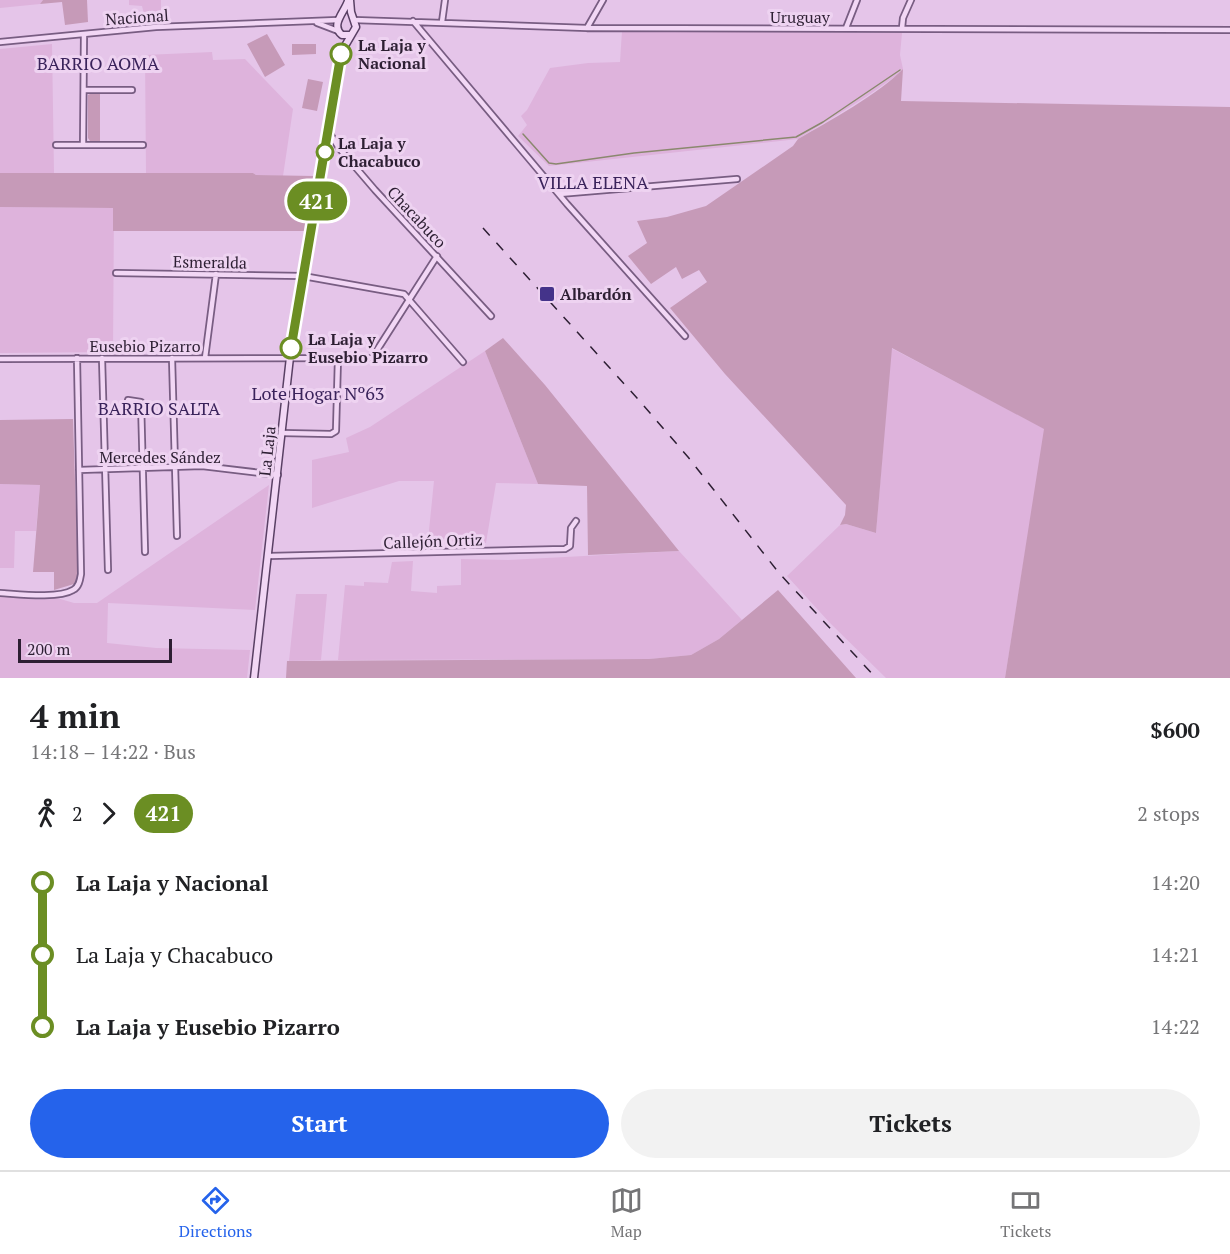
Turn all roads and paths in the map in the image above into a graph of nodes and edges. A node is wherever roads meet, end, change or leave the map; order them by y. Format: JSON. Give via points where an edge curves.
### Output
{"nodes":[{"id":1,"x":349,"y":0,"type":"edge"},
{"id":2,"x":445,"y":0,"type":"edge"},
{"id":3,"x":603,"y":0,"type":"edge"},
{"id":4,"x":857,"y":0,"type":"edge"},
{"id":5,"x":911,"y":0,"type":"edge"},
{"id":6,"x":353,"y":19,"type":"junction"},
{"id":7,"x":338,"y":20,"type":"junction"},
{"id":8,"x":370,"y":21,"type":"junction"},
{"id":9,"x":413,"y":21,"type":"junction"},
{"id":10,"x":312,"y":22,"type":"junction"},
{"id":11,"x":442,"y":22,"type":"junction"},
{"id":12,"x":587,"y":28,"type":"junction"},
{"id":13,"x":846,"y":28,"type":"junction"},
{"id":14,"x":902,"y":28,"type":"junction"},
{"id":15,"x":1230,"y":30,"type":"edge"},
{"id":16,"x":338,"y":32,"type":"junction"},
{"id":17,"x":352,"y":33,"type":"junction"},
{"id":18,"x":84,"y":34,"type":"junction"},
{"id":19,"x":0,"y":42,"type":"edge"},
{"id":20,"x":342,"y":51,"type":"junction"},
{"id":21,"x":84,"y":90,"type":"junction"},
{"id":22,"x":132,"y":90,"type":"dead end"},
{"id":23,"x":329,"y":132,"type":"junction"},
{"id":24,"x":143,"y":144,"type":"dead end"},
{"id":25,"x":56,"y":145,"type":"dead end"},
{"id":26,"x":83,"y":145,"type":"junction"},
{"id":27,"x":737,"y":179,"type":"dead end"},
{"id":28,"x":559,"y":194,"type":"junction"},
{"id":29,"x":437,"y":256,"type":"junction"},
{"id":30,"x":116,"y":273,"type":"dead end"},
{"id":31,"x":216,"y":274,"type":"junction"},
{"id":32,"x":303,"y":276,"type":"junction"},
{"id":33,"x":409,"y":300,"type":"junction"},
{"id":34,"x":492,"y":316,"type":"dead end"},
{"id":35,"x":685,"y":336,"type":"dead end"},
{"id":36,"x":290,"y":357,"type":"junction"},
{"id":37,"x":77,"y":358,"type":"junction"},
{"id":38,"x":102,"y":358,"type":"junction"},
{"id":39,"x":172,"y":358,"type":"junction"},
{"id":40,"x":205,"y":358,"type":"junction"},
{"id":41,"x":338,"y":358,"type":"junction"},
{"id":42,"x":0,"y":359,"type":"edge"},
{"id":43,"x":463,"y":362,"type":"dead end"},
{"id":44,"x":128,"y":400,"type":"dead end"},
{"id":45,"x":282,"y":433,"type":"junction"},
{"id":46,"x":176,"y":466,"type":"junction"},
{"id":47,"x":143,"y":468,"type":"junction"},
{"id":48,"x":104,"y":469,"type":"junction"},
{"id":49,"x":79,"y":470,"type":"junction"},
{"id":50,"x":278,"y":475,"type":"junction"},
{"id":51,"x":576,"y":521,"type":"dead end"},
{"id":52,"x":177,"y":536,"type":"dead end"},
{"id":53,"x":145,"y":552,"type":"dead end"},
{"id":54,"x":269,"y":556,"type":"junction"},
{"id":55,"x":108,"y":570,"type":"dead end"},
{"id":56,"x":0,"y":593,"type":"edge"},
{"id":57,"x":254,"y":678,"type":"edge"}],
"edges":[{"from":1,"to":6,"type":"main road"},
{"from":1,"to":7,"type":"main road"},
{"from":2,"to":11,"type":"street"},
{"from":3,"to":12,"type":"street"},
{"from":4,"to":13,"type":"street"},
{"from":5,"to":14,"type":"street"},
{"from":6,"to":7,"type":"main road","via":[[343,16]]},
{"from":6,"to":8,"type":"street","name":"Uruguay"},
{"from":6,"to":17,"type":"main road","via":[[356,27]]},
{"from":7,"to":10,"type":"street","name":"Nacional"},
{"from":7,"to":16,"type":"main road"},
{"from":8,"to":9,"type":"street","name":"Uruguay"},
{"from":8,"to":17,"type":"street"},
{"from":9,"to":11,"type":"street","name":"Uruguay"},
{"from":9,"to":28,"type":"street"},
{"from":10,"to":16,"type":"street","name":"Nacional"},
{"from":10,"to":18,"type":"street","name":"Nacional","via":[[156,27]]},
{"from":11,"to":12,"type":"street","name":"Uruguay"},
{"from":12,"to":13,"type":"street","name":"Uruguay"},
{"from":13,"to":14,"type":"street","name":"Uruguay"},
{"from":14,"to":15,"type":"street","name":"Uruguay"},
{"from":16,"to":17,"type":"main road","via":[[346,36]]},
{"from":16,"to":20,"type":"main road","name":"La Laja"},
{"from":17,"to":20,"type":"main road","name":"La Laja"},
{"from":18,"to":19,"type":"street","name":"Nacional"},
{"from":18,"to":21,"type":"street"},
{"from":20,"to":23,"type":"main road","name":"La Laja"},
{"from":21,"to":22,"type":"street"},
{"from":21,"to":26,"type":"street"},
{"from":23,"to":29,"type":"street","name":"Chacabuco"},
{"from":23,"to":32,"type":"main road","name":"La Laja"},
{"from":24,"to":26,"type":"street"},
{"from":25,"to":26,"type":"street"},
{"from":27,"to":28,"type":"street"},
{"from":28,"to":35,"type":"street"},
{"from":29,"to":33,"type":"street"},
{"from":29,"to":34,"type":"street","name":"Chacabuco"},
{"from":30,"to":31,"type":"street","name":"Esmeralda"},
{"from":31,"to":32,"type":"street","name":"Esmeralda"},
{"from":31,"to":40,"type":"street"},
{"from":32,"to":33,"type":"street","name":"Esmeralda","via":[[404,294]]},
{"from":32,"to":36,"type":"main road","name":"La Laja"},
{"from":33,"to":41,"type":"street","name":"Eusebio Pizarro","via":[[372,358]]},
{"from":33,"to":43,"type":"street"},
{"from":36,"to":40,"type":"street","name":"Eusebio Pizarro"},
{"from":36,"to":41,"type":"street","name":"Eusebio Pizarro"},
{"from":36,"to":45,"type":"main road","name":"La Laja"},
{"from":37,"to":38,"type":"street","name":"Eusebio Pizarro"},
{"from":37,"to":42,"type":"street","name":"Eusebio Pizarro"},
{"from":37,"to":49,"type":"street"},
{"from":38,"to":39,"type":"street","name":"Eusebio Pizarro"},
{"from":38,"to":48,"type":"street"},
{"from":39,"to":40,"type":"street","name":"Eusebio Pizarro"},
{"from":39,"to":46,"type":"street"},
{"from":41,"to":45,"type":"street","via":[[336,431]]},
{"from":44,"to":47,"type":"street","via":[[141,402]]},
{"from":45,"to":50,"type":"main road","name":"La Laja"},
{"from":46,"to":47,"type":"street","name":"Mercedes Sández"},
{"from":46,"to":50,"type":"street","name":"Mercedes Sández"},
{"from":46,"to":52,"type":"street"},
{"from":47,"to":48,"type":"street","name":"Mercedes Sández"},
{"from":47,"to":53,"type":"street"},
{"from":48,"to":49,"type":"street","name":"Mercedes Sández"},
{"from":48,"to":55,"type":"street"},
{"from":49,"to":56,"type":"street","via":[[78,586],[71,592],[54,594]]},
{"from":50,"to":54,"type":"main road","name":"La Laja"},
{"from":51,"to":54,"type":"street","name":"Callejón Ortiz","via":[[571,528],[570,546],[565,549]]},
{"from":54,"to":57,"type":"main road","name":"La Laja"}]}
